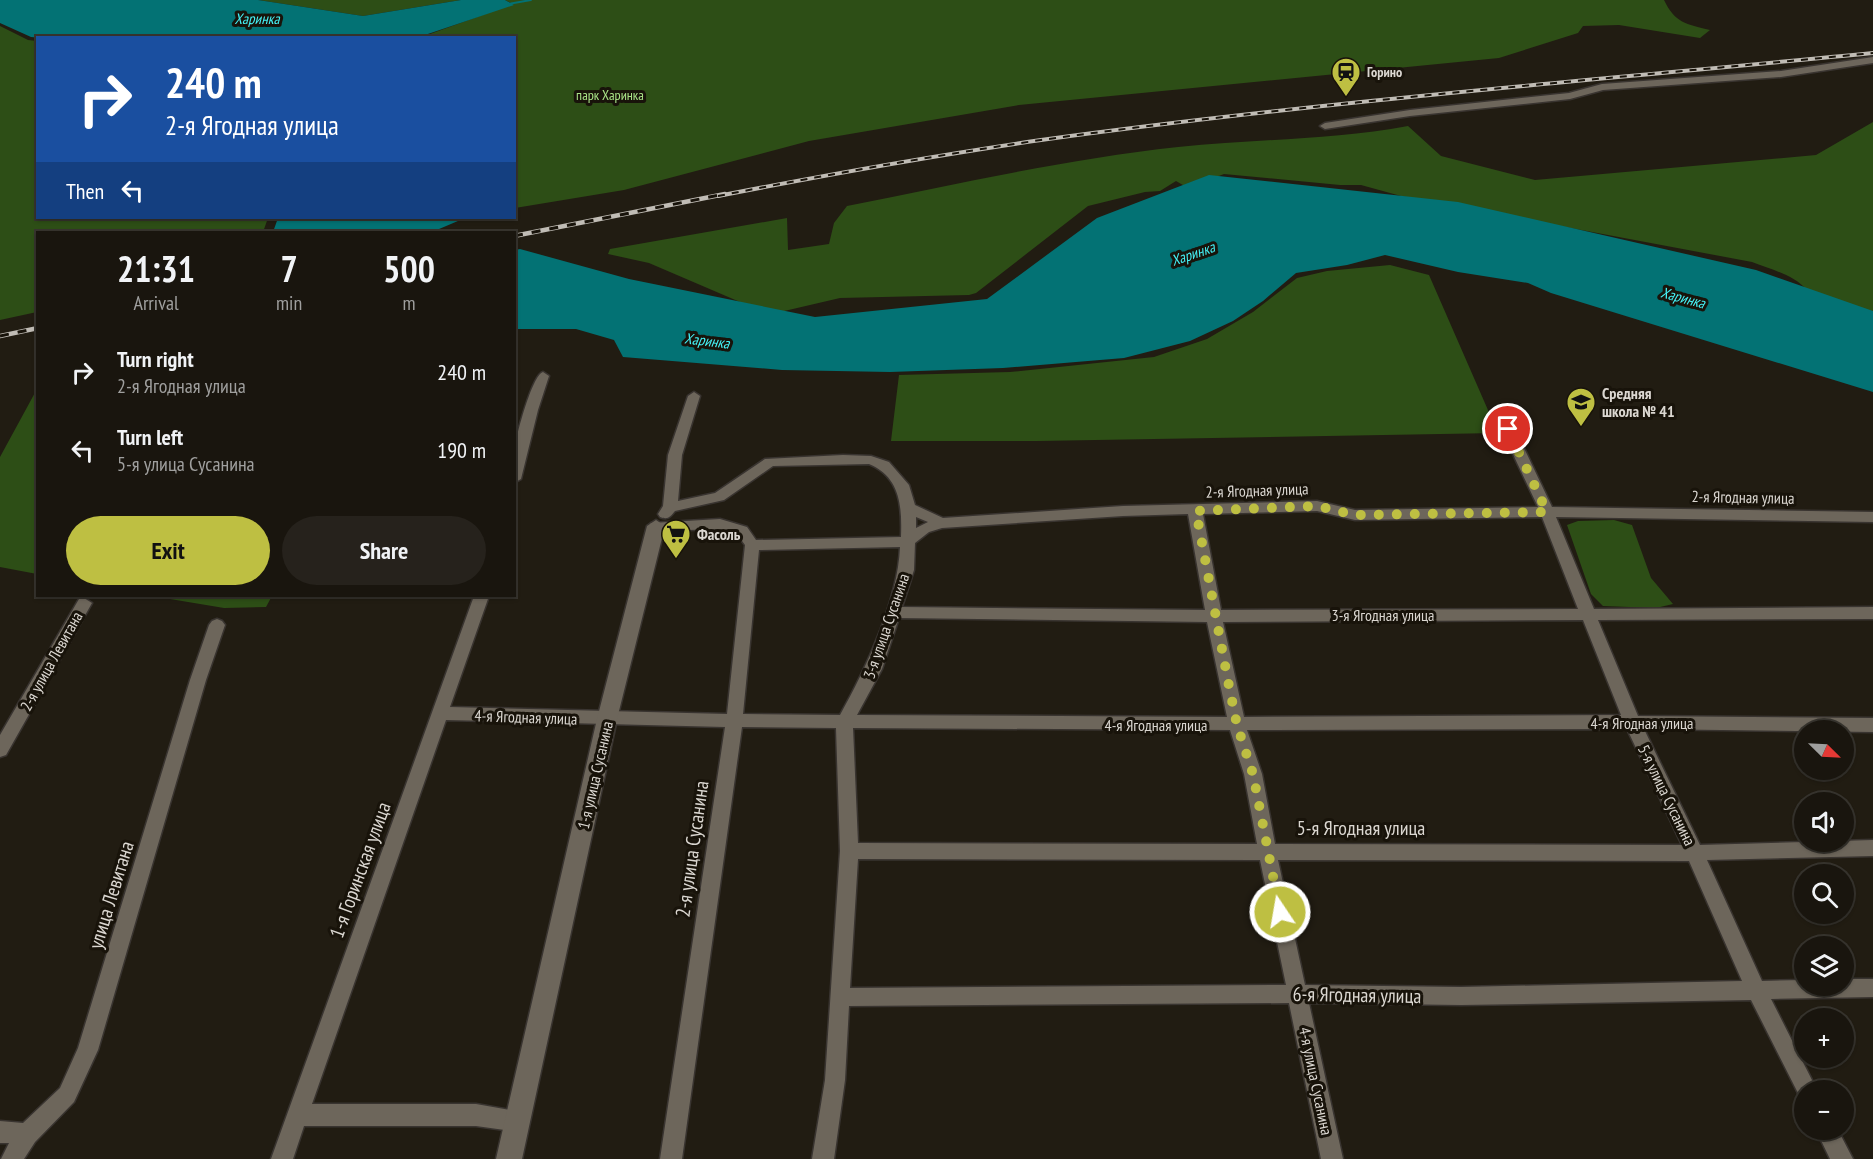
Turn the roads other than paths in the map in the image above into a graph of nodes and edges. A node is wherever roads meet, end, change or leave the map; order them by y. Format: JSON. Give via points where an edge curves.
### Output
{"nodes":[{"id":1,"x":1873,"y":60,"type":"edge"},
{"id":2,"x":1325,"y":126,"type":"dead end"},
{"id":3,"x":543,"y":376,"type":"dead end"},
{"id":4,"x":694,"y":396,"type":"dead end"},
{"id":5,"x":1508,"y":429,"type":"dead end"},
{"id":6,"x":516,"y":471,"type":"edge"},
{"id":7,"x":670,"y":507,"type":"junction"},
{"id":8,"x":909,"y":508,"type":"junction"},
{"id":9,"x":1196,"y":511,"type":"junction"},
{"id":10,"x":1547,"y":512,"type":"junction"},
{"id":11,"x":1873,"y":517,"type":"edge"},
{"id":12,"x":942,"y":523,"type":"junction"},
{"id":13,"x":656,"y":526,"type":"junction"},
{"id":14,"x":907,"y":542,"type":"junction"},
{"id":15,"x":752,"y":545,"type":"junction"},
{"id":16,"x":481,"y":597,"type":"edge"},
{"id":17,"x":84,"y":603,"type":"dead end"},
{"id":18,"x":894,"y":612,"type":"junction"},
{"id":19,"x":1873,"y":613,"type":"edge"},
{"id":20,"x":1588,"y":614,"type":"junction"},
{"id":21,"x":1214,"y":616,"type":"junction"},
{"id":22,"x":217,"y":625,"type":"dead end"},
{"id":23,"x":440,"y":713,"type":"junction"},
{"id":24,"x":607,"y":719,"type":"junction"},
{"id":25,"x":734,"y":720,"type":"junction"},
{"id":26,"x":1632,"y":722,"type":"junction"},
{"id":27,"x":844,"y":723,"type":"junction"},
{"id":28,"x":1237,"y":725,"type":"junction"},
{"id":29,"x":1873,"y":725,"type":"edge"},
{"id":30,"x":0,"y":750,"type":"edge"},
{"id":31,"x":1873,"y":848,"type":"edge"},
{"id":32,"x":1267,"y":850,"type":"junction"},
{"id":33,"x":849,"y":851,"type":"junction"},
{"id":34,"x":1695,"y":853,"type":"junction"},
{"id":35,"x":1873,"y":988,"type":"edge"},
{"id":36,"x":1756,"y":990,"type":"junction"},
{"id":37,"x":1297,"y":994,"type":"junction"},
{"id":38,"x":840,"y":997,"type":"junction"},
{"id":39,"x":1802,"y":1080,"type":"edge"},
{"id":40,"x":297,"y":1115,"type":"junction"},
{"id":41,"x":518,"y":1121,"type":"junction"},
{"id":42,"x":0,"y":1132,"type":"edge"},
{"id":43,"x":27,"y":1134,"type":"junction"},
{"id":44,"x":1832,"y":1140,"type":"edge"},
{"id":45,"x":12,"y":1159,"type":"edge"},
{"id":46,"x":282,"y":1159,"type":"edge"},
{"id":47,"x":509,"y":1159,"type":"edge"},
{"id":48,"x":671,"y":1159,"type":"edge"},
{"id":49,"x":823,"y":1159,"type":"edge"},
{"id":50,"x":1332,"y":1159,"type":"edge"},
{"id":51,"x":1842,"y":1159,"type":"edge"}],
"edges":[{"from":1,"to":2,"type":"street","via":[[1781,74],[1602,87],[1570,96]]},
{"from":3,"to":6,"type":"street"},
{"from":4,"to":7,"type":"street","via":[[675,455]]},
{"from":5,"to":10,"type":"street","name":"5-я улица Сусанина"},
{"from":7,"to":8,"type":"street","name":"3-я улица Сусанина","via":[[719,497],[770,462],[843,459],[871,460],[884,465],[902,485]]},
{"from":7,"to":13,"type":"street","name":"1-я улица Сусанина"},
{"from":8,"to":12,"type":"street"},
{"from":8,"to":14,"type":"street","name":"3-я улица Сусанина"},
{"from":9,"to":10,"type":"street","name":"2-я Ягодная улица","via":[[1317,506],[1355,515]]},
{"from":9,"to":12,"type":"street","name":"2-я Ягодная улица","via":[[1123,510]]},
{"from":9,"to":21,"type":"street","name":"4-я улица Сусанина"},
{"from":10,"to":11,"type":"street","name":"2-я Ягодная улица"},
{"from":10,"to":20,"type":"street","name":"5-я улица Сусанина"},
{"from":12,"to":14,"type":"street","name":"2-я Ягодная улица","via":[[924,529]]},
{"from":13,"to":15,"type":"street","via":[[720,524],[742,530]]},
{"from":13,"to":24,"type":"street","name":"1-я улица Сусанина"},
{"from":14,"to":15,"type":"street"},
{"from":14,"to":18,"type":"street","name":"3-я улица Сусанина","via":[[907,570]]},
{"from":15,"to":25,"type":"street","name":"2-я улица Сусанина"},
{"from":16,"to":23,"type":"street","name":"1-я Горинская улица"},
{"from":17,"to":30,"type":"street","name":"2-я улица Левитана"},
{"from":18,"to":21,"type":"street","name":"3-я Ягодная улица"},
{"from":18,"to":27,"type":"street","name":"3-я улица Сусанина","via":[[874,669]]},
{"from":19,"to":20,"type":"street","name":"3-я Ягодная улица"},
{"from":20,"to":21,"type":"street","name":"3-я Ягодная улица"},
{"from":20,"to":26,"type":"street","name":"5-я улица Сусанина"},
{"from":21,"to":28,"type":"street","name":"4-я улица Сусанина"},
{"from":22,"to":43,"type":"street","name":"улица Левитана","via":[[88,1050],[66,1095]]},
{"from":23,"to":24,"type":"street","name":"4-я Ягодная улица"},
{"from":23,"to":40,"type":"street","name":"1-я Горинская улица"},
{"from":24,"to":25,"type":"street","name":"4-я Ягодная улица"},
{"from":24,"to":41,"type":"street","name":"1-я улица Сусанина"},
{"from":25,"to":27,"type":"street","name":"4-я Ягодная улица"},
{"from":25,"to":48,"type":"street","name":"2-я улица Сусанина"},
{"from":26,"to":28,"type":"street","name":"4-я Ягодная улица"},
{"from":26,"to":29,"type":"street","name":"4-я Ягодная улица"},
{"from":26,"to":34,"type":"street","name":"5-я улица Сусанина"},
{"from":27,"to":28,"type":"street","name":"4-я Ягодная улица"},
{"from":27,"to":33,"type":"street"},
{"from":28,"to":32,"type":"street","name":"4-я улица Сусанина","via":[[1253,774]]},
{"from":31,"to":34,"type":"street","name":"5-я Ягодная улица"},
{"from":32,"to":33,"type":"street","name":"5-я Ягодная улица"},
{"from":32,"to":34,"type":"street","name":"5-я Ягодная улица"},
{"from":32,"to":37,"type":"street","name":"4-я улица Сусанина"},
{"from":33,"to":38,"type":"street"},
{"from":34,"to":36,"type":"street","name":"5-я улица Сусанина"},
{"from":35,"to":36,"type":"street","name":"6-я Ягодная улица"},
{"from":36,"to":37,"type":"street","name":"6-я Ягодная улица","via":[[1461,996]]},
{"from":36,"to":39,"type":"street","name":"5-я улица Сусанина"},
{"from":37,"to":38,"type":"street","name":"6-я Ягодная улица"},
{"from":37,"to":50,"type":"street","name":"4-я улица Сусанина"},
{"from":38,"to":49,"type":"street","via":[[835,1080]]},
{"from":40,"to":41,"type":"street","via":[[476,1115]]},
{"from":40,"to":46,"type":"street","name":"1-я Горинская улица"},
{"from":41,"to":47,"type":"street","name":"1-я улица Сусанина"},
{"from":42,"to":43,"type":"street"},
{"from":43,"to":45,"type":"street","name":"улица Левитана"},
{"from":44,"to":51,"type":"street"}]}
